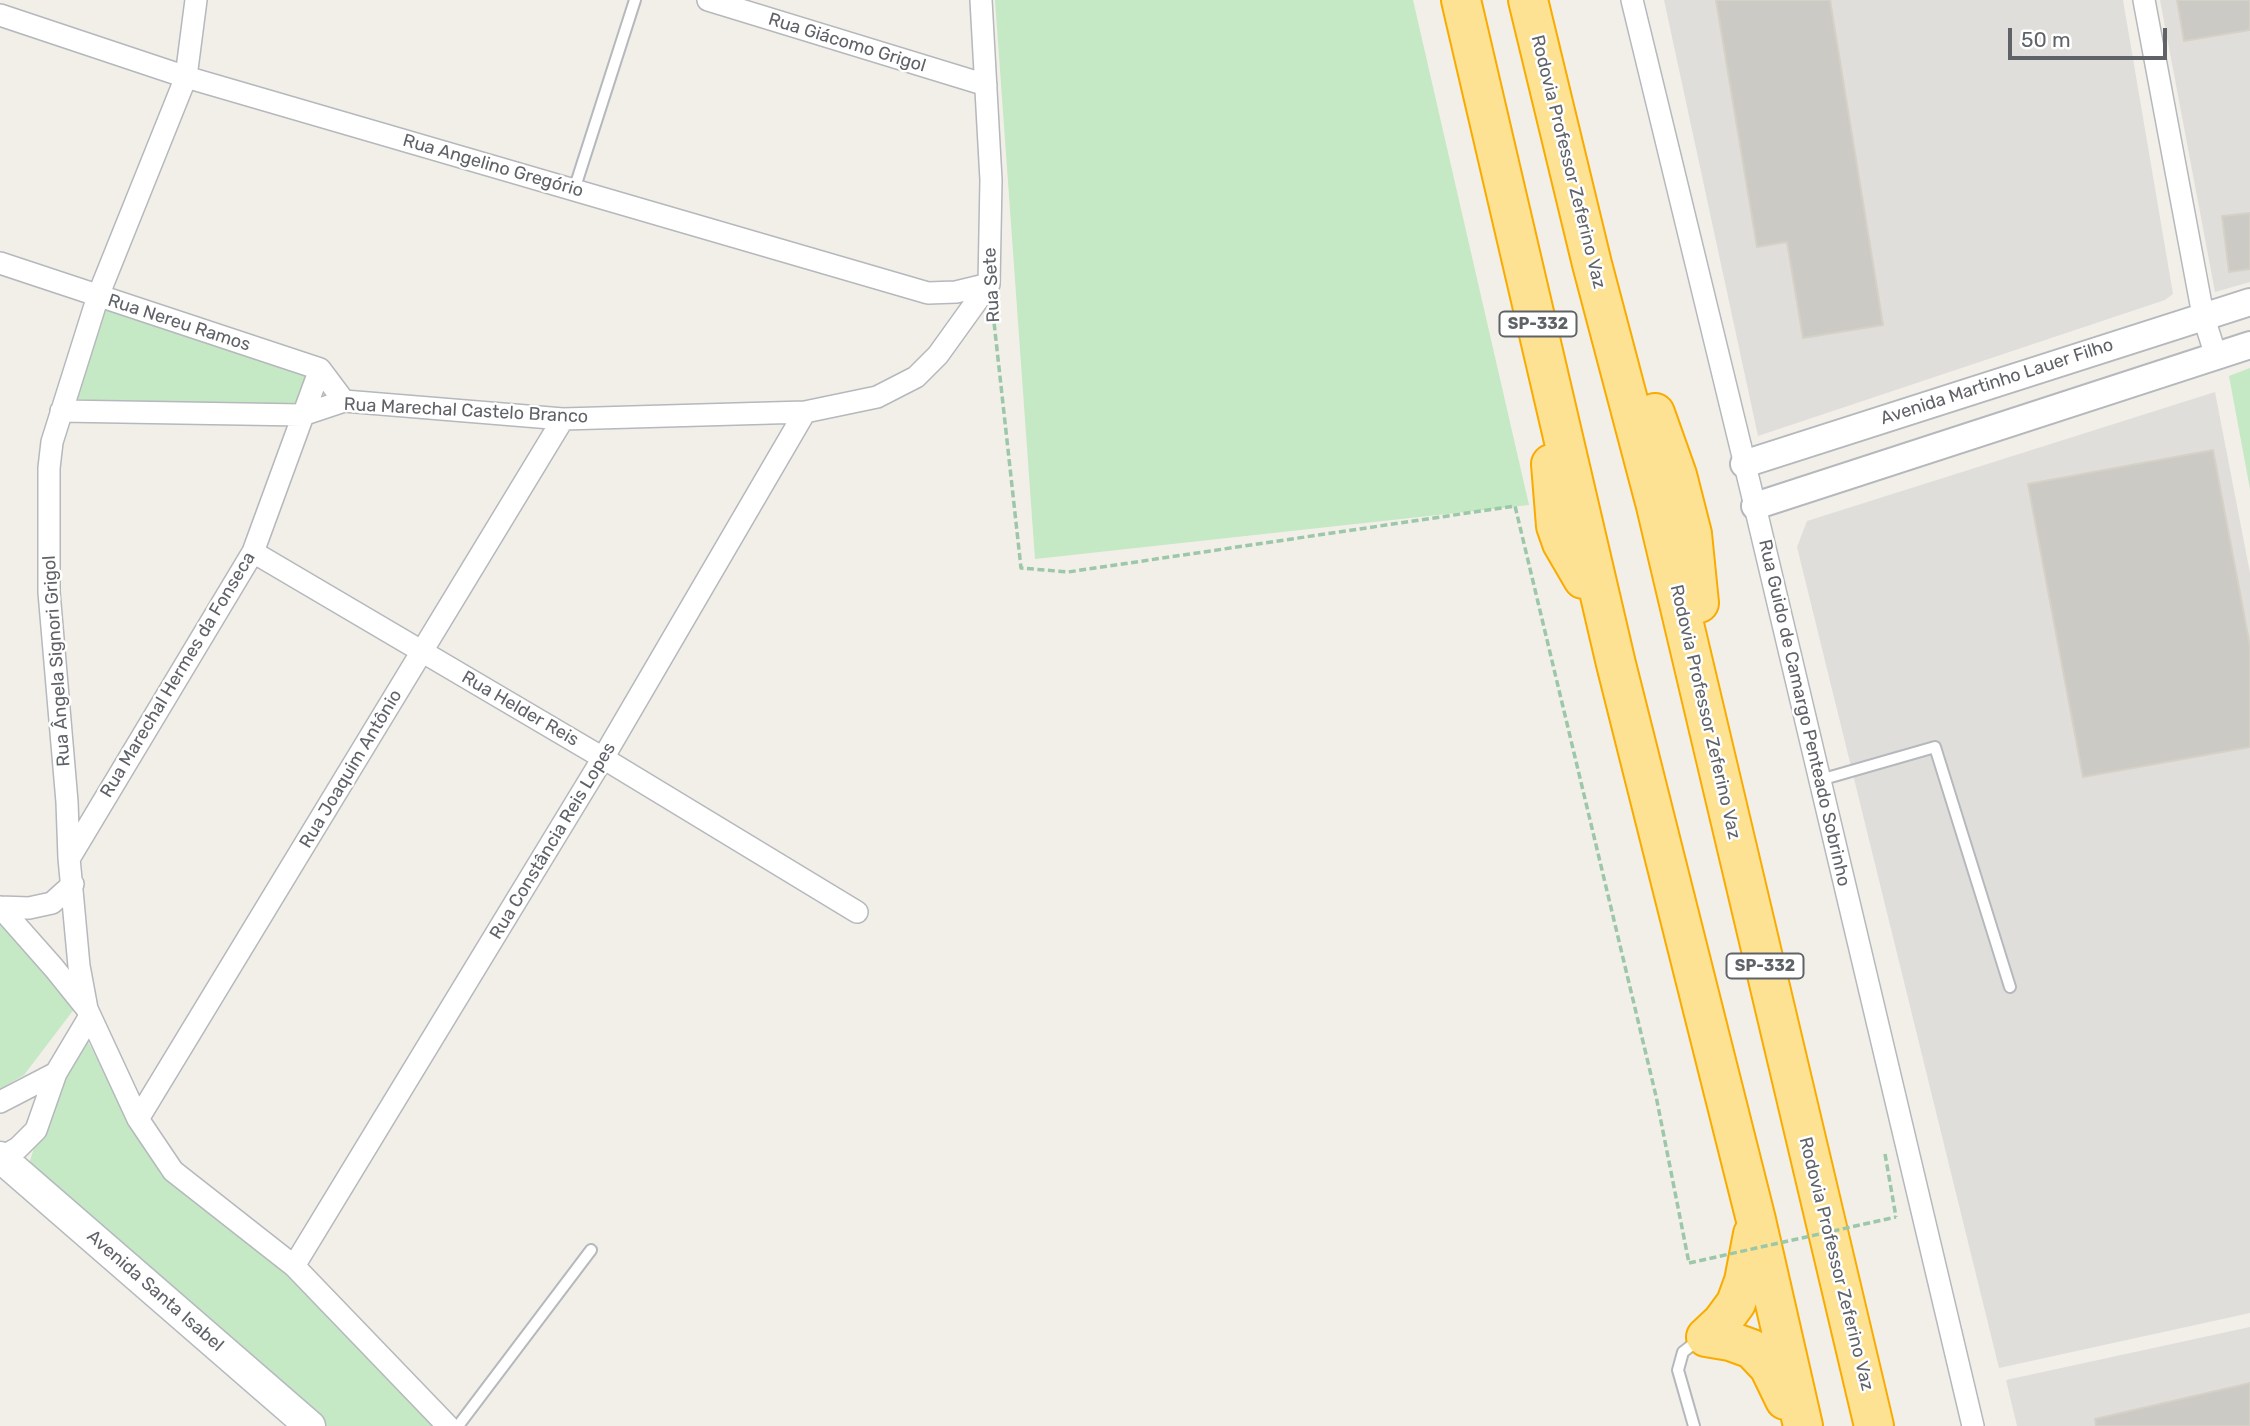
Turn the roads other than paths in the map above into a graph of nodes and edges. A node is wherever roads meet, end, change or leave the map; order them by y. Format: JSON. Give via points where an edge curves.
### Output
{"nodes":[{"id":1,"x":196,"y":0,"type":"edge"},
{"id":2,"x":635,"y":0,"type":"edge"},
{"id":3,"x":708,"y":0,"type":"edge"},
{"id":4,"x":981,"y":0,"type":"edge"},
{"id":5,"x":1461,"y":0,"type":"edge"},
{"id":6,"x":1528,"y":0,"type":"edge"},
{"id":7,"x":1632,"y":0,"type":"edge"},
{"id":8,"x":2144,"y":0,"type":"edge"},
{"id":9,"x":0,"y":15,"type":"edge"},
{"id":10,"x":186,"y":77,"type":"junction"},
{"id":11,"x":986,"y":85,"type":"junction"},
{"id":12,"x":574,"y":190,"type":"junction"},
{"id":13,"x":0,"y":263,"type":"edge"},
{"id":14,"x":989,"y":284,"type":"junction"},
{"id":15,"x":98,"y":296,"type":"junction"},
{"id":16,"x":2250,"y":302,"type":"edge"},
{"id":17,"x":2203,"y":315,"type":"junction"},
{"id":18,"x":2250,"y":345,"type":"edge"},
{"id":19,"x":2216,"y":356,"type":"junction"},
{"id":20,"x":320,"y":369,"type":"junction"},
{"id":21,"x":344,"y":401,"type":"junction"},
{"id":22,"x":61,"y":411,"type":"junction"},
{"id":23,"x":805,"y":412,"type":"junction"},
{"id":24,"x":302,"y":415,"type":"junction"},
{"id":25,"x":563,"y":419,"type":"junction"},
{"id":26,"x":1744,"y":464,"type":"junction"},
{"id":27,"x":1755,"y":506,"type":"junction"},
{"id":28,"x":253,"y":552,"type":"junction"},
{"id":29,"x":422,"y":652,"type":"junction"},
{"id":30,"x":603,"y":758,"type":"junction"},
{"id":31,"x":1820,"y":780,"type":"junction"},
{"id":32,"x":69,"y":858,"type":"junction"},
{"id":33,"x":73,"y":884,"type":"junction"},
{"id":34,"x":0,"y":907,"type":"edge"},
{"id":35,"x":857,"y":912,"type":"dead end"},
{"id":36,"x":2010,"y":987,"type":"dead end"},
{"id":37,"x":89,"y":1013,"type":"junction"},
{"id":38,"x":56,"y":1073,"type":"junction"},
{"id":39,"x":0,"y":1102,"type":"edge"},
{"id":40,"x":138,"y":1119,"type":"junction"},
{"id":41,"x":0,"y":1158,"type":"edge"},
{"id":42,"x":1756,"y":1220,"type":"junction"},
{"id":43,"x":591,"y":1250,"type":"dead end"},
{"id":44,"x":294,"y":1266,"type":"junction"},
{"id":45,"x":1848,"y":1311,"type":"junction"},
{"id":46,"x":1706,"y":1337,"type":"junction"},
{"id":47,"x":310,"y":1426,"type":"edge"},
{"id":48,"x":449,"y":1426,"type":"edge"},
{"id":49,"x":458,"y":1426,"type":"edge"},
{"id":50,"x":1694,"y":1426,"type":"edge"},
{"id":51,"x":1802,"y":1426,"type":"edge"},
{"id":52,"x":1874,"y":1426,"type":"edge"},
{"id":53,"x":1890,"y":1426,"type":"edge"},
{"id":54,"x":1973,"y":1426,"type":"edge"}],
"edges":[{"from":1,"to":10,"type":"street","name":"Rua Ângela Signori Grigol"},
{"from":2,"to":12,"type":"lane"},
{"from":3,"to":11,"type":"street","name":"Rua Giácomo Grigol"},
{"from":4,"to":11,"type":"street","name":"Rua Sete"},
{"from":5,"to":42,"type":"highway","number":"SP-332","via":[[1613,649]]},
{"from":6,"to":45,"type":"highway","name":"Rodovia Professor Zeferino Vaz","number":"SP-332","via":[[1656,506]]},
{"from":7,"to":26,"type":"street","name":"Rua Guido de Camargo Penteado Sobrinho"},
{"from":8,"to":17,"type":"street"},
{"from":9,"to":10,"type":"street","name":"Rua Angelino Gregório"},
{"from":10,"to":12,"type":"street","name":"Rua Angelino Gregório"},
{"from":10,"to":15,"type":"street","name":"Rua Ângela Signori Grigol"},
{"from":11,"to":14,"type":"street","name":"Rua Sete","via":[[991,180]]},
{"from":12,"to":14,"type":"street","name":"Rua Angelino Gregório","via":[[928,293]]},
{"from":13,"to":15,"type":"street","name":"Rua Nereu Ramos"},
{"from":14,"to":23,"type":"street","name":"Rua Marechal Castelo Branco","via":[[938,355],[916,377],[877,397]]},
{"from":15,"to":20,"type":"street","name":"Rua Nereu Ramos"},
{"from":15,"to":22,"type":"street","name":"Rua Ângela Signori Grigol"},
{"from":16,"to":17,"type":"street","name":"Avenida Martinho Lauer Filho"},
{"from":17,"to":19,"type":"street"},
{"from":17,"to":26,"type":"street","name":"Avenida Martinho Lauer Filho"},
{"from":18,"to":19,"type":"street"},
{"from":19,"to":27,"type":"street"},
{"from":20,"to":21,"type":"street"},
{"from":20,"to":24,"type":"street","name":"Rua Marechal Hermes da Fonseca"},
{"from":21,"to":24,"type":"street","name":"Rua Marechal Castelo Branco"},
{"from":21,"to":25,"type":"street","name":"Rua Marechal Castelo Branco"},
{"from":22,"to":24,"type":"street","name":"Rua Marechal Castelo Branco"},
{"from":22,"to":32,"type":"street","name":"Rua Ângela Signori Grigol","via":[[49,468],[49,592]]},
{"from":23,"to":25,"type":"street","name":"Rua Marechal Castelo Branco"},
{"from":23,"to":30,"type":"street","name":"Rua Constância Reis Lopes"},
{"from":24,"to":28,"type":"street","name":"Rua Marechal Hermes da Fonseca"},
{"from":25,"to":29,"type":"street","name":"Rua Joaquim Antônio"},
{"from":26,"to":27,"type":"street","name":"Rua Guido de Camargo Penteado Sobrinho"},
{"from":27,"to":31,"type":"street","name":"Rua Guido de Camargo Penteado Sobrinho"},
{"from":28,"to":29,"type":"street","name":"Rua Helder Reis"},
{"from":28,"to":32,"type":"street","name":"Rua Marechal Hermes da Fonseca"},
{"from":29,"to":30,"type":"street","name":"Rua Helder Reis"},
{"from":29,"to":40,"type":"street","name":"Rua Joaquim Antônio"},
{"from":30,"to":35,"type":"street","name":"Rua Helder Reis"},
{"from":30,"to":44,"type":"street","name":"Rua Constância Reis Lopes"},
{"from":31,"to":36,"type":"lane","via":[[1935,747]]},
{"from":31,"to":54,"type":"street","name":"Rua Guido de Camargo Penteado Sobrinho"},
{"from":32,"to":33,"type":"street","name":"Rua Ângela Signori Grigol"},
{"from":33,"to":34,"type":"street","via":[[52,903]]},
{"from":33,"to":37,"type":"street","name":"Rua Ângela Signori Grigol","via":[[79,966]]},
{"from":34,"to":37,"type":"street"},
{"from":37,"to":38,"type":"street"},
{"from":37,"to":40,"type":"street"},
{"from":38,"to":39,"type":"street"},
{"from":38,"to":41,"type":"street","via":[[36,1130]]},
{"from":40,"to":44,"type":"street","via":[[173,1171]]},
{"from":41,"to":47,"type":"main road","name":"Avenida Santa Isabel"},
{"from":42,"to":46,"type":"highway","via":[[1736,1303]]},
{"from":42,"to":51,"type":"highway","number":"SP-332"},
{"from":43,"to":49,"type":"lane"},
{"from":44,"to":48,"type":"street"},
{"from":45,"to":52,"type":"highway","name":"Rodovia Professor Zeferino Vaz","number":"SP-332"},
{"from":45,"to":53,"type":"highway"},
{"from":46,"to":50,"type":"lane","via":[[1683,1352],[1678,1370]]},
{"from":46,"to":51,"type":"highway","via":[[1752,1349],[1769,1367]]}]}
